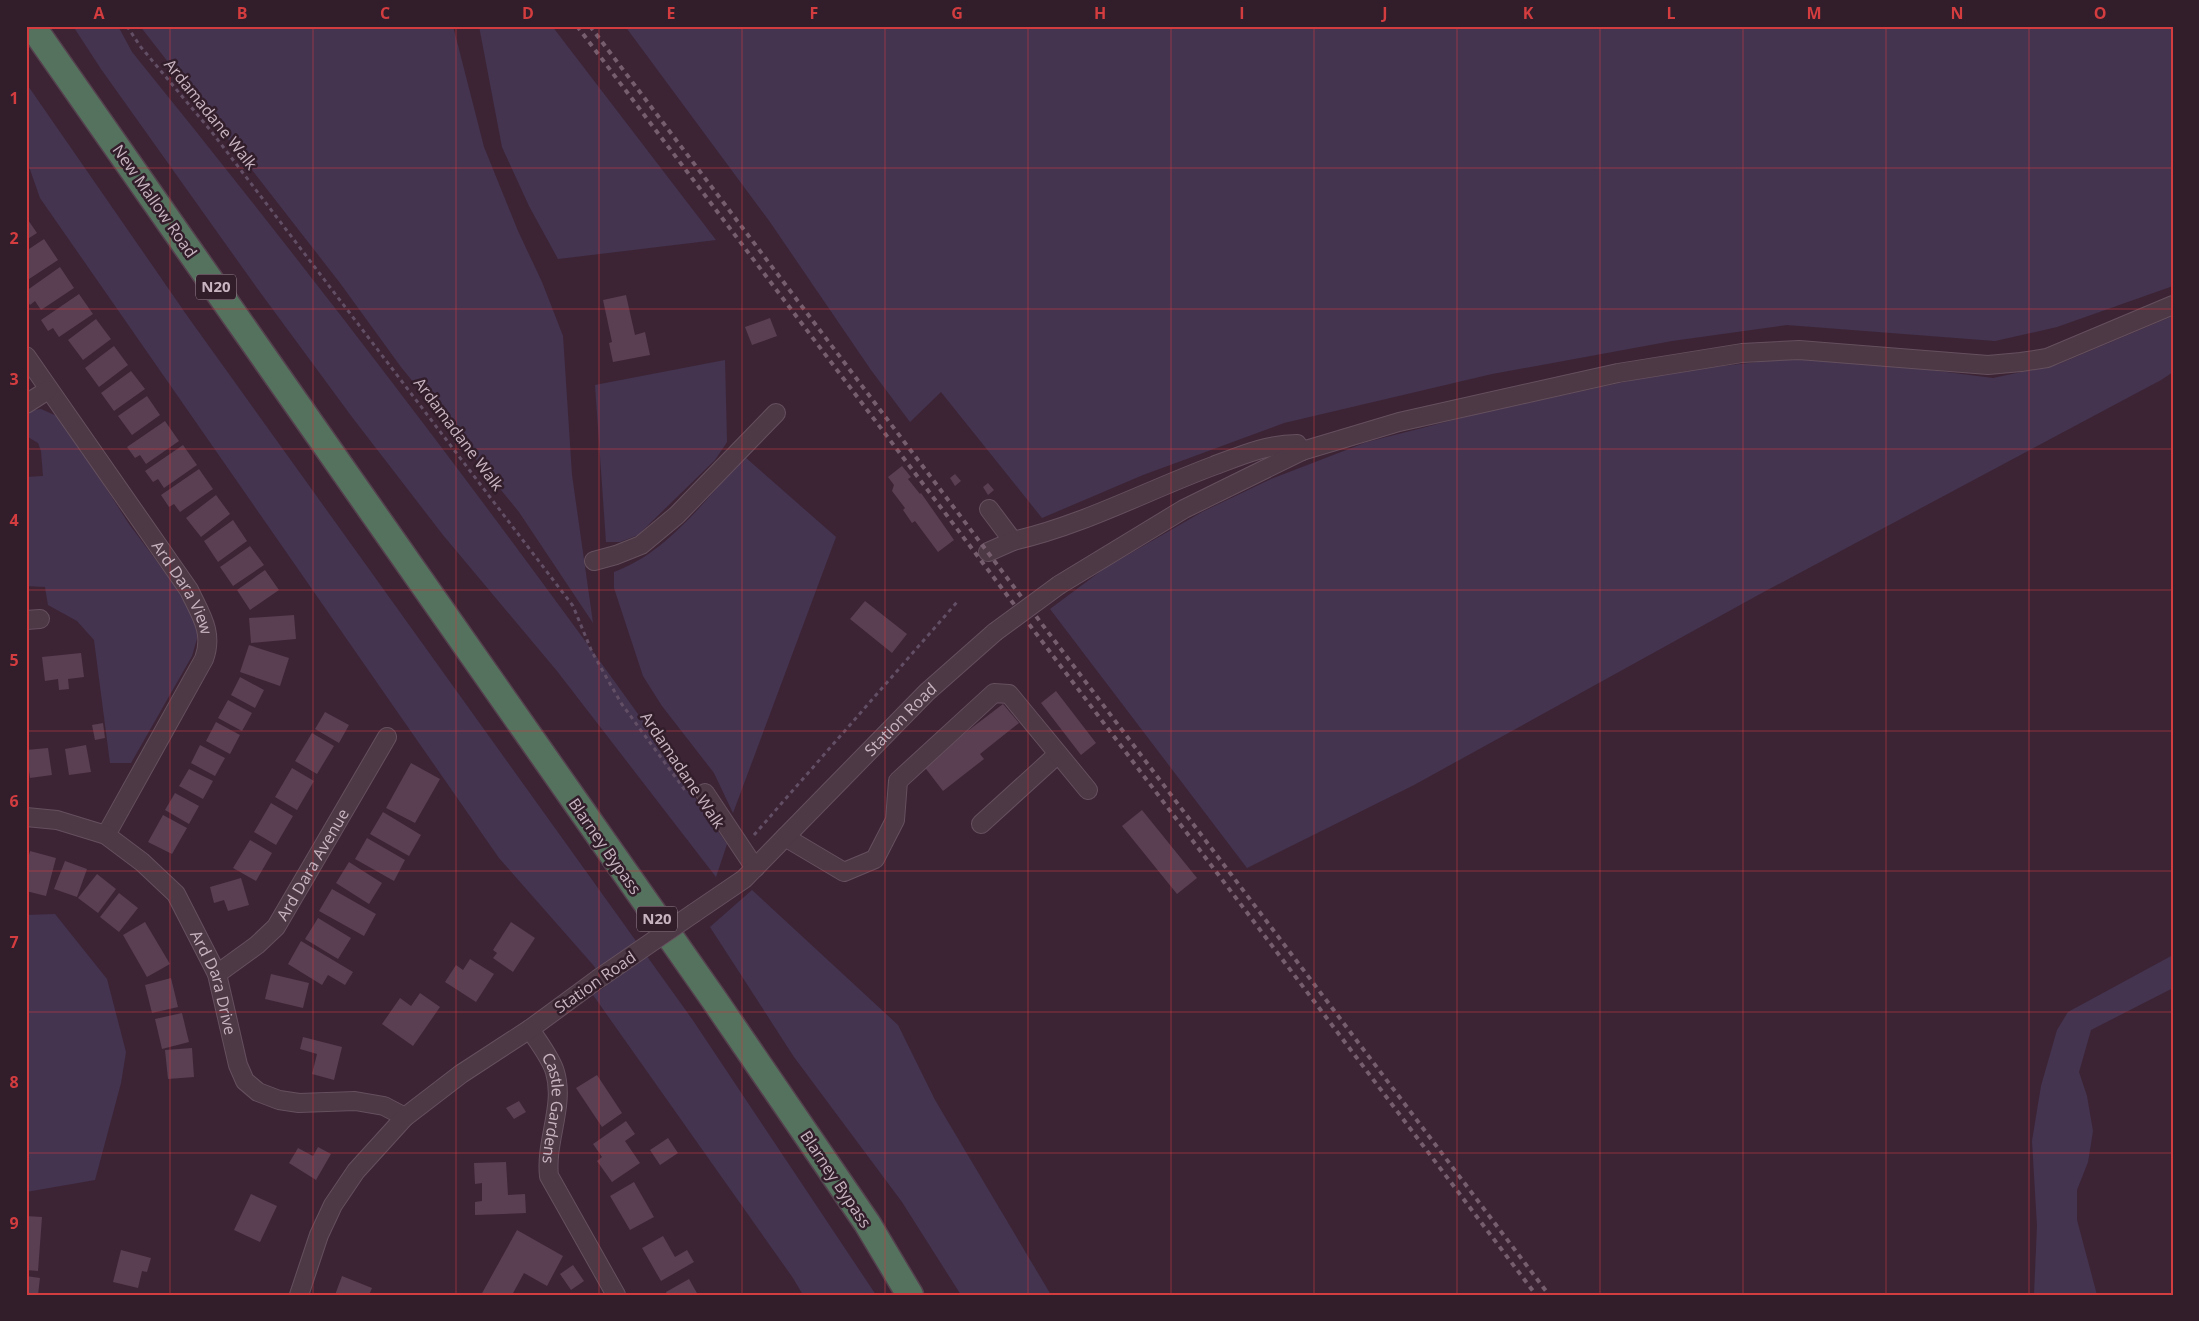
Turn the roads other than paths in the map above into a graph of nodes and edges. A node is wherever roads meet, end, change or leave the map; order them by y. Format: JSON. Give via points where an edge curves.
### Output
{"nodes":[{"id":1,"x":32,"y":26,"type":"edge"},
{"id":2,"x":2173,"y":305,"type":"edge"},
{"id":3,"x":26,"y":356,"type":"edge"},
{"id":4,"x":48,"y":390,"type":"junction"},
{"id":5,"x":26,"y":404,"type":"edge"},
{"id":6,"x":776,"y":413,"type":"dead end"},
{"id":7,"x":1302,"y":451,"type":"junction"},
{"id":8,"x":989,"y":509,"type":"dead end"},
{"id":9,"x":1013,"y":541,"type":"junction"},
{"id":10,"x":398,"y":548,"type":"joint"},
{"id":11,"x":988,"y":552,"type":"dead end"},
{"id":12,"x":594,"y":561,"type":"dead end"},
{"id":13,"x":388,"y":737,"type":"dead end"},
{"id":14,"x":1058,"y":754,"type":"junction"},
{"id":15,"x":1088,"y":790,"type":"dead end"},
{"id":16,"x":698,"y":797,"type":"road end"},
{"id":17,"x":26,"y":817,"type":"edge"},
{"id":18,"x":981,"y":824,"type":"dead end"},
{"id":19,"x":106,"y":835,"type":"junction"},
{"id":20,"x":785,"y":837,"type":"junction"},
{"id":21,"x":755,"y":868,"type":"junction"},
{"id":22,"x":217,"y":974,"type":"junction"},
{"id":23,"x":530,"y":1029,"type":"junction"},
{"id":24,"x":404,"y":1117,"type":"junction"},
{"id":25,"x":299,"y":1295,"type":"edge"},
{"id":26,"x":616,"y":1295,"type":"edge"},
{"id":27,"x":910,"y":1295,"type":"edge"}],
"edges":[{"from":1,"to":10,"type":"highway","name":"New Mallow Road","number":"N20"},
{"from":2,"to":7,"type":"street","name":"Station Road","via":[[2047,358],[2030,361],[1988,365],[1799,350],[1742,354],[1618,373],[1398,422]]},
{"from":3,"to":4,"type":"street","name":"Ard Dara View"},
{"from":4,"to":5,"type":"street"},
{"from":4,"to":19,"type":"street","name":"Ard Dara View","via":[[189,590],[207,629],[209,645],[204,659]]},
{"from":6,"to":12,"type":"street","via":[[677,515],[641,545]]},
{"from":7,"to":9,"type":"street","via":[[1297,444],[1278,444],[1191,474],[1042,535]]},
{"from":7,"to":20,"type":"street","name":"Station Road","bridge":true,"via":[[1184,509],[1059,585],[995,632],[927,692]]},
{"from":8,"to":9,"type":"street"},
{"from":9,"to":11,"type":"street"},
{"from":10,"to":27,"type":"highway","name":"Blarney Bypass","number":"N20","via":[[724,1014],[867,1223]]},
{"from":13,"to":22,"type":"street","name":"Ard Dara Avenue","via":[[276,927],[257,946]]},
{"from":14,"to":15,"type":"street"},
{"from":14,"to":18,"type":"street"},
{"from":14,"to":20,"type":"street","via":[[1010,694],[994,692],[898,781],[895,820],[875,859],[844,872]]},
{"from":16,"to":21,"type":"street"},
{"from":17,"to":19,"type":"street","name":"Ard Dara Drive","via":[[58,820]]},
{"from":19,"to":22,"type":"street","name":"Ard Dara Drive","via":[[142,862],[176,894]]},
{"from":20,"to":21,"type":"street","name":"Station Road"},
{"from":21,"to":23,"type":"street","name":"Station Road","bridge":true,"via":[[744,879]]},
{"from":22,"to":24,"type":"street","name":"Ard Dara Drive","via":[[238,1065],[245,1081],[258,1092],[278,1100],[299,1103],[355,1101],[384,1106]]},
{"from":23,"to":24,"type":"street","name":"Station Road","via":[[461,1074]]},
{"from":23,"to":26,"type":"street","name":"Castle Gardens","via":[[555,1072],[557,1100],[547,1159],[549,1176]]},
{"from":24,"to":25,"type":"street","name":"Station Road","via":[[356,1171],[333,1205]]}]}
